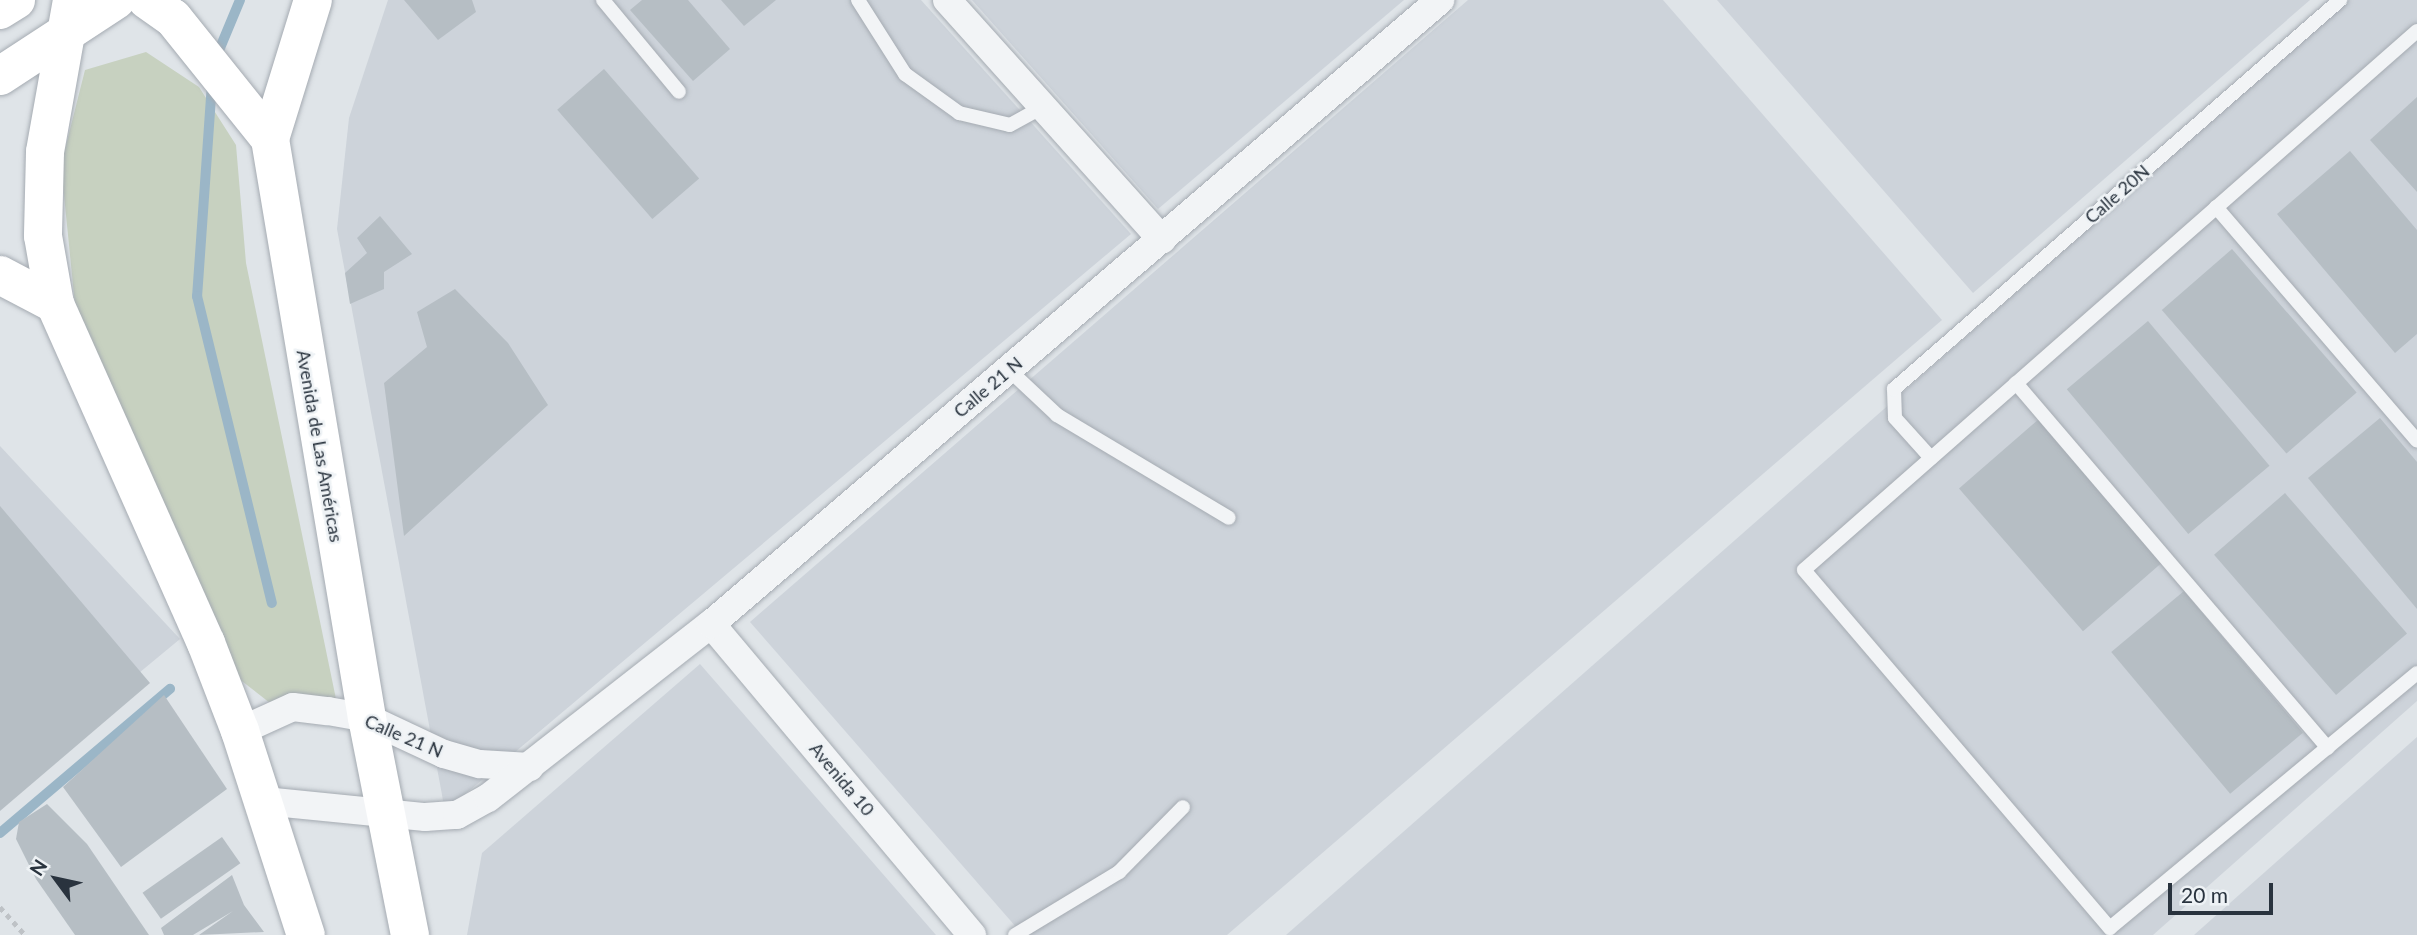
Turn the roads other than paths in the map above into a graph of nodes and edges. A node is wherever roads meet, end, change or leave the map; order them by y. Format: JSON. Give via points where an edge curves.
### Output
{"nodes":[{"id":1,"x":16,"y":0,"type":"edge"},
{"id":2,"x":116,"y":0,"type":"edge"},
{"id":3,"x":313,"y":0,"type":"edge"},
{"id":4,"x":603,"y":0,"type":"edge"},
{"id":5,"x":858,"y":0,"type":"edge"},
{"id":6,"x":947,"y":0,"type":"edge"},
{"id":7,"x":1440,"y":0,"type":"edge"},
{"id":8,"x":2340,"y":0,"type":"edge"},
{"id":9,"x":160,"y":9,"type":"edge"},
{"id":10,"x":0,"y":10,"type":"edge"},
{"id":11,"x":69,"y":17,"type":"edge"},
{"id":12,"x":2417,"y":31,"type":"edge"},
{"id":13,"x":0,"y":76,"type":"edge"},
{"id":14,"x":679,"y":92,"type":"dead end"},
{"id":15,"x":1042,"y":107,"type":"junction"},
{"id":16,"x":270,"y":139,"type":"junction"},
{"id":17,"x":2216,"y":207,"type":"junction"},
{"id":18,"x":1161,"y":240,"type":"junction"},
{"id":19,"x":0,"y":275,"type":"edge"},
{"id":20,"x":55,"y":304,"type":"junction"},
{"id":21,"x":1009,"y":370,"type":"junction"},
{"id":22,"x":2016,"y":383,"type":"junction"},
{"id":23,"x":2417,"y":441,"type":"edge"},
{"id":24,"x":1931,"y":458,"type":"junction"},
{"id":25,"x":1229,"y":518,"type":"dead end"},
{"id":26,"x":711,"y":624,"type":"junction"},
{"id":27,"x":2417,"y":673,"type":"edge"},
{"id":28,"x":367,"y":718,"type":"junction"},
{"id":29,"x":240,"y":732,"type":"junction"},
{"id":30,"x":2328,"y":748,"type":"junction"},
{"id":31,"x":530,"y":767,"type":"junction"},
{"id":32,"x":264,"y":801,"type":"junction"},
{"id":33,"x":1183,"y":807,"type":"dead end"},
{"id":34,"x":386,"y":812,"type":"junction"},
{"id":35,"x":306,"y":935,"type":"edge"},
{"id":36,"x":410,"y":935,"type":"edge"},
{"id":37,"x":972,"y":935,"type":"edge"},
{"id":38,"x":1015,"y":935,"type":"edge"}],
"edges":[{"from":1,"to":10,"type":"main road"},
{"from":2,"to":11,"type":"main road"},
{"from":3,"to":16,"type":"main road"},
{"from":4,"to":14,"type":"lane"},
{"from":5,"to":15,"type":"lane","via":[[905,74],[959,113],[1010,125]]},
{"from":6,"to":15,"type":"street"},
{"from":7,"to":18,"type":"street","name":"Calle 21 N"},
{"from":8,"to":24,"type":"lane","name":"Calle 20N","via":[[1894,388],[1895,418]]},
{"from":9,"to":16,"type":"main road","name":"Avenida de Las Américas"},
{"from":11,"to":13,"type":"main road"},
{"from":11,"to":20,"type":"main road","via":[[45,152],[43,236]]},
{"from":12,"to":17,"type":"lane"},
{"from":15,"to":18,"type":"street"},
{"from":16,"to":28,"type":"main road","name":"Avenida de Las Américas"},
{"from":17,"to":22,"type":"lane"},
{"from":17,"to":23,"type":"lane"},
{"from":18,"to":21,"type":"street","name":"Calle 21 N"},
{"from":19,"to":20,"type":"main road"},
{"from":20,"to":29,"type":"main road","via":[[206,643]]},
{"from":21,"to":25,"type":"lane","via":[[1057,415]]},
{"from":21,"to":26,"type":"street","name":"Calle 21 N"},
{"from":22,"to":24,"type":"lane"},
{"from":22,"to":30,"type":"lane"},
{"from":24,"to":30,"type":"lane","via":[[1804,570],[2110,928]]},
{"from":26,"to":31,"type":"street","name":"Calle 21 N"},
{"from":26,"to":37,"type":"street","name":"Avenida 10"},
{"from":27,"to":30,"type":"lane"},
{"from":28,"to":29,"type":"street","name":"Calle 21 N","via":[[293,707]]},
{"from":28,"to":31,"type":"street","name":"Calle 21 N","via":[[444,754],[480,764]]},
{"from":28,"to":34,"type":"main road","name":"Avenida de Las Américas"},
{"from":29,"to":32,"type":"main road"},
{"from":31,"to":34,"type":"street","name":"Calle 21 N","via":[[457,815]]},
{"from":32,"to":34,"type":"street","name":"Calle 21 N"},
{"from":32,"to":35,"type":"main road"},
{"from":33,"to":38,"type":"lane","via":[[1119,872]]},
{"from":34,"to":36,"type":"main road","name":"Avenida de Las Américas"}]}
